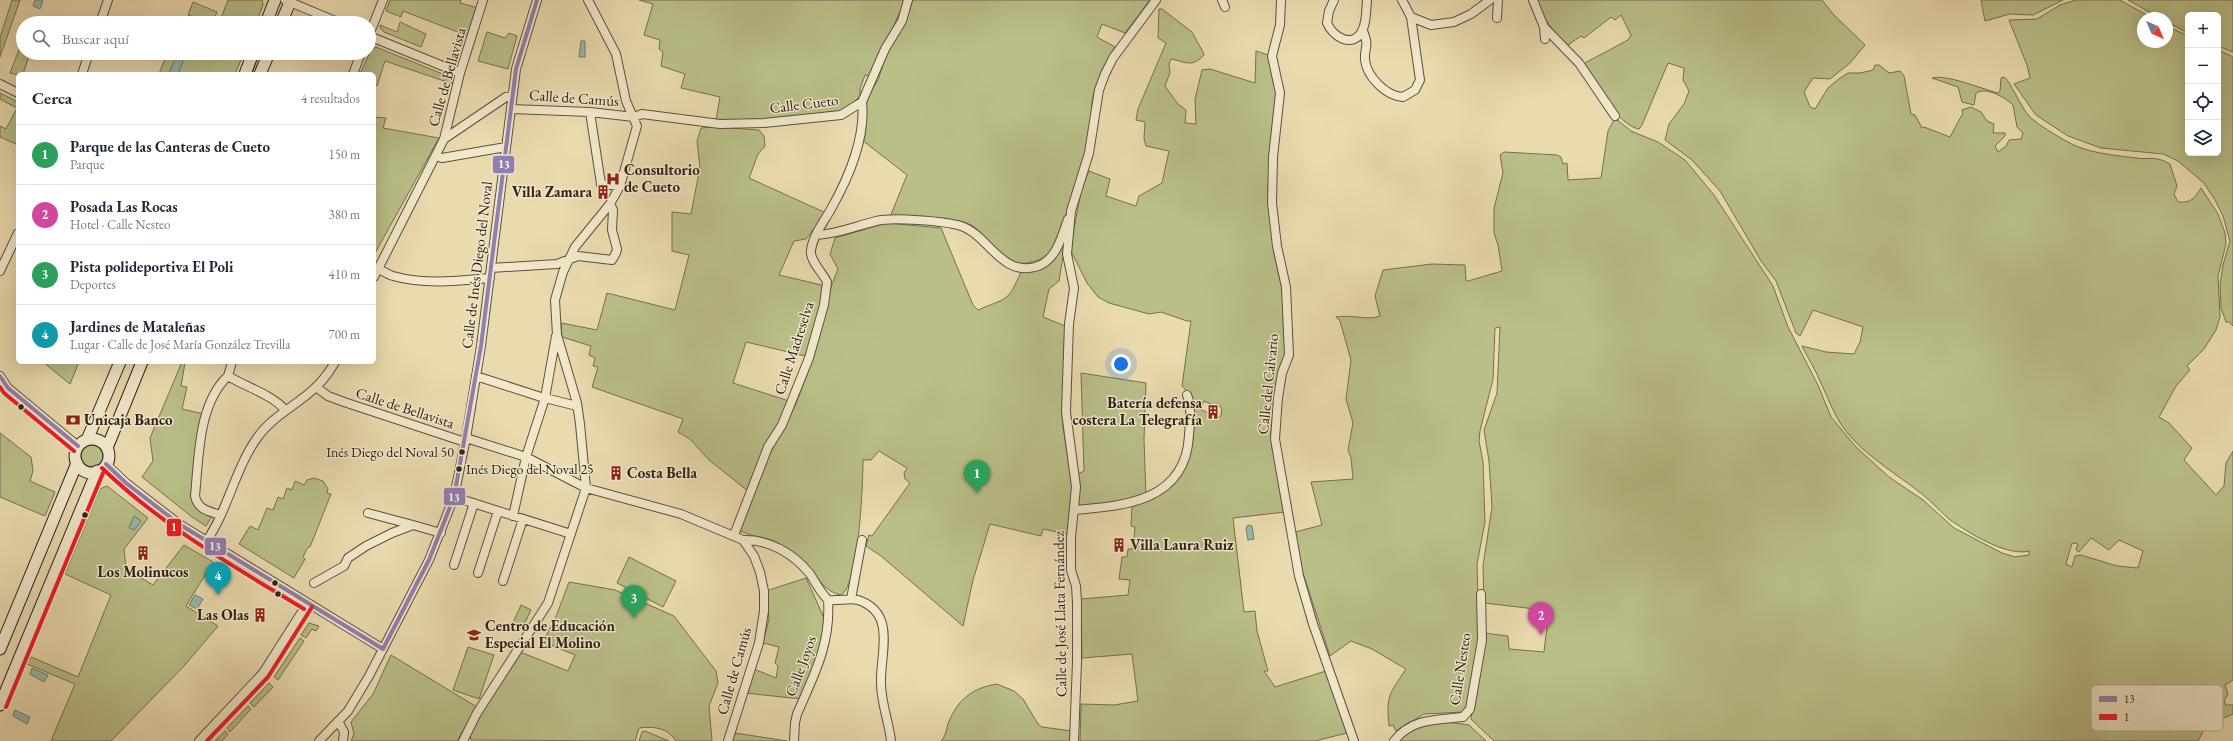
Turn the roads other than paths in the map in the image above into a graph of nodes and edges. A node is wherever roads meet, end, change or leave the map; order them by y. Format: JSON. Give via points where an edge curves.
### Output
{"nodes":[{"id":1,"x":108,"y":0,"type":"edge"},
{"id":2,"x":275,"y":0,"type":"edge"},
{"id":3,"x":383,"y":0,"type":"edge"},
{"id":4,"x":483,"y":0,"type":"edge"},
{"id":5,"x":537,"y":0,"type":"edge"},
{"id":6,"x":588,"y":0,"type":"edge"},
{"id":7,"x":908,"y":0,"type":"edge"},
{"id":8,"x":1156,"y":0,"type":"edge"},
{"id":9,"x":1281,"y":0,"type":"edge"},
{"id":10,"x":1334,"y":0,"type":"edge"},
{"id":11,"x":1367,"y":0,"type":"edge"},
{"id":12,"x":1402,"y":0,"type":"edge"},
{"id":13,"x":1490,"y":0,"type":"edge"},
{"id":14,"x":1498,"y":0,"type":"edge"},
{"id":15,"x":1533,"y":0,"type":"edge"},
{"id":16,"x":289,"y":1,"type":"edge"},
{"id":17,"x":102,"y":16,"type":"edge"},
{"id":18,"x":269,"y":16,"type":"edge"},
{"id":19,"x":284,"y":16,"type":"edge"},
{"id":20,"x":324,"y":16,"type":"edge"},
{"id":21,"x":1411,"y":17,"type":"junction"},
{"id":22,"x":376,"y":18,"type":"edge"},
{"id":23,"x":1497,"y":18,"type":"dead end"},
{"id":24,"x":1544,"y":27,"type":"junction"},
{"id":25,"x":1363,"y":30,"type":"junction"},
{"id":26,"x":376,"y":38,"type":"edge"},
{"id":27,"x":1545,"y":39,"type":"dead end"},
{"id":28,"x":87,"y":60,"type":"edge"},
{"id":29,"x":250,"y":60,"type":"edge"},
{"id":30,"x":266,"y":60,"type":"edge"},
{"id":31,"x":358,"y":60,"type":"edge"},
{"id":32,"x":83,"y":72,"type":"edge"},
{"id":33,"x":246,"y":72,"type":"edge"},
{"id":34,"x":261,"y":72,"type":"edge"},
{"id":35,"x":354,"y":72,"type":"edge"},
{"id":36,"x":460,"y":73,"type":"junction"},
{"id":37,"x":0,"y":84,"type":"edge"},
{"id":38,"x":16,"y":92,"type":"edge"},
{"id":39,"x":512,"y":96,"type":"junction"},
{"id":40,"x":862,"y":102,"type":"junction"},
{"id":41,"x":511,"y":109,"type":"junction"},
{"id":42,"x":590,"y":112,"type":"junction"},
{"id":43,"x":1615,"y":116,"type":"dead end"},
{"id":44,"x":634,"y":117,"type":"junction"},
{"id":45,"x":444,"y":139,"type":"junction"},
{"id":46,"x":506,"y":147,"type":"junction"},
{"id":47,"x":436,"y":156,"type":"junction"},
{"id":48,"x":620,"y":186,"type":"junction"},
{"id":49,"x":610,"y":204,"type":"junction"},
{"id":50,"x":1071,"y":210,"type":"junction"},
{"id":51,"x":817,"y":235,"type":"junction"},
{"id":52,"x":16,"y":236,"type":"edge"},
{"id":53,"x":567,"y":261,"type":"junction"},
{"id":54,"x":376,"y":268,"type":"edge"},
{"id":55,"x":491,"y":268,"type":"junction"},
{"id":56,"x":0,"y":271,"type":"edge"},
{"id":57,"x":490,"y":278,"type":"junction"},
{"id":58,"x":557,"y":335,"type":"junction"},
{"id":59,"x":119,"y":364,"type":"edge"},
{"id":60,"x":141,"y":364,"type":"edge"},
{"id":61,"x":231,"y":364,"type":"edge"},
{"id":62,"x":334,"y":364,"type":"edge"},
{"id":63,"x":0,"y":376,"type":"edge"},
{"id":64,"x":228,"y":376,"type":"junction"},
{"id":65,"x":476,"y":376,"type":"junction"},
{"id":66,"x":319,"y":384,"type":"junction"},
{"id":67,"x":4,"y":386,"type":"edge"},
{"id":68,"x":1186,"y":395,"type":"dead end"},
{"id":69,"x":545,"y":398,"type":"junction"},
{"id":70,"x":577,"y":406,"type":"junction"},
{"id":71,"x":285,"y":410,"type":"junction"},
{"id":72,"x":466,"y":440,"type":"junction"},
{"id":73,"x":83,"y":443,"type":"junction"},
{"id":74,"x":106,"y":448,"type":"junction"},
{"id":75,"x":526,"y":457,"type":"junction"},
{"id":76,"x":77,"y":463,"type":"junction"},
{"id":77,"x":106,"y":464,"type":"junction"},
{"id":78,"x":97,"y":472,"type":"junction"},
{"id":79,"x":586,"y":488,"type":"junction"},
{"id":80,"x":454,"y":497,"type":"junction"},
{"id":81,"x":474,"y":503,"type":"junction"},
{"id":82,"x":1074,"y":510,"type":"junction"},
{"id":83,"x":498,"y":511,"type":"junction"},
{"id":84,"x":368,"y":513,"type":"dead end"},
{"id":85,"x":220,"y":515,"type":"junction"},
{"id":86,"x":513,"y":516,"type":"junction"},
{"id":87,"x":523,"y":519,"type":"junction"},
{"id":88,"x":413,"y":525,"type":"junction"},
{"id":89,"x":441,"y":533,"type":"junction"},
{"id":90,"x":571,"y":534,"type":"junction"},
{"id":91,"x":734,"y":535,"type":"junction"},
{"id":92,"x":743,"y":540,"type":"junction"},
{"id":93,"x":862,"y":540,"type":"dead end"},
{"id":94,"x":206,"y":542,"type":"junction"},
{"id":95,"x":454,"y":565,"type":"dead end"},
{"id":96,"x":478,"y":573,"type":"dead end"},
{"id":97,"x":503,"y":581,"type":"dead end"},
{"id":98,"x":314,"y":583,"type":"dead end"},
{"id":99,"x":1481,"y":594,"type":"dead end"},
{"id":100,"x":852,"y":599,"type":"junction"},
{"id":101,"x":828,"y":600,"type":"junction"},
{"id":102,"x":307,"y":604,"type":"junction"},
{"id":103,"x":0,"y":649,"type":"edge"},
{"id":104,"x":383,"y":650,"type":"junction"},
{"id":105,"x":0,"y":705,"type":"edge"},
{"id":106,"x":338,"y":721,"type":"junction"},
{"id":107,"x":199,"y":741,"type":"edge"},
{"id":108,"x":319,"y":741,"type":"edge"},
{"id":109,"x":343,"y":741,"type":"edge"},
{"id":110,"x":463,"y":741,"type":"edge"},
{"id":111,"x":728,"y":741,"type":"edge"},
{"id":112,"x":794,"y":741,"type":"edge"},
{"id":113,"x":891,"y":741,"type":"edge"},
{"id":114,"x":1074,"y":741,"type":"edge"},
{"id":115,"x":1354,"y":741,"type":"edge"},
{"id":116,"x":1394,"y":741,"type":"edge"}],
"edges":[{"from":1,"to":17,"type":"street"},
{"from":2,"to":18,"type":"main road"},
{"from":3,"to":22,"type":"street"},
{"from":4,"to":36,"type":"street","name":"Calle de Bellavista"},
{"from":5,"to":39,"type":"street","name":"Calle de Inés Diego del Noval","via":[[518,58]]},
{"from":6,"to":44,"type":"street","name":"Calle de Camús","via":[[616,54],[626,101]]},
{"from":7,"to":40,"type":"street","via":[[902,21],[885,49]]},
{"from":8,"to":50,"type":"street","name":"Calle de José Llata Fernández","via":[[1113,58],[1105,74],[1089,153]]},
{"from":9,"to":115,"type":"street","name":"Calle del Calvario","via":[[1280,25],[1272,56],[1280,93],[1273,157],[1272,196],[1277,246],[1286,288],[1289,355],[1282,373],[1275,439],[1299,576]]},
{"from":10,"to":25,"type":"street","via":[[1327,23],[1336,36],[1343,40],[1352,40]]},
{"from":11,"to":25,"type":"street"},
{"from":12,"to":21,"type":"street"},
{"from":13,"to":21,"type":"street","via":[[1471,14],[1454,22],[1431,25]]},
{"from":14,"to":23,"type":"street"},
{"from":15,"to":24,"type":"street"},
{"from":16,"to":19,"type":"main road"},
{"from":16,"to":20,"type":"street"},
{"from":21,"to":25,"type":"street","via":[[1420,80],[1415,90],[1403,97],[1390,93],[1370,74],[1365,59],[1368,44]]},
{"from":24,"to":27,"type":"street"},
{"from":24,"to":43,"type":"street","via":[[1579,63]]},
{"from":26,"to":36,"type":"street"},
{"from":28,"to":32,"type":"street"},
{"from":29,"to":33,"type":"main road"},
{"from":30,"to":34,"type":"main road"},
{"from":31,"to":35,"type":"street"},
{"from":36,"to":45,"type":"street","name":"Calle de Bellavista"},
{"from":37,"to":38,"type":"street"},
{"from":39,"to":41,"type":"street","name":"Calle de Inés Diego del Noval"},
{"from":39,"to":45,"type":"street","name":"Calle de Bellavista","via":[[506,97]]},
{"from":40,"to":44,"type":"street","name":"Calle Cueto","via":[[848,112],[830,118],[764,123],[707,123],[642,114]]},
{"from":40,"to":51,"type":"street","name":"Calle Madreselva","via":[[863,118],[851,165]]},
{"from":41,"to":42,"type":"street","name":"Calle de Camús"},
{"from":41,"to":46,"type":"street","name":"Calle de Inés Diego del Noval"},
{"from":42,"to":44,"type":"street","name":"Calle de Camús"},
{"from":42,"to":48,"type":"street","via":[[601,184]]},
{"from":44,"to":48,"type":"street","name":"Calle de Camús","via":[[637,126]]},
{"from":45,"to":47,"type":"street","name":"Calle de Bellavista"},
{"from":46,"to":47,"type":"street","via":[[442,158]]},
{"from":46,"to":55,"type":"street","name":"Calle de Inés Diego del Noval"},
{"from":47,"to":54,"type":"street","name":"Calle de Bellavista"},
{"from":48,"to":49,"type":"street","name":"Calle de Camús"},
{"from":49,"to":53,"type":"street","name":"Calle de Camús"},
{"from":49,"to":53,"type":"street","via":[[613,210],[612,230],[617,249],[614,257],[608,261],[578,256]]},
{"from":50,"to":51,"type":"street","via":[[1054,252],[1043,264],[1035,267],[1018,267],[1008,263],[969,230],[942,223],[887,219],[832,234]]},
{"from":50,"to":82,"type":"street","name":"Calle de José Llata Fernández","via":[[1067,254],[1074,288],[1069,324],[1066,412],[1076,478]]},
{"from":51,"to":91,"type":"street","name":"Calle Madreselva","via":[[811,250],[812,256],[827,282],[818,330],[785,419],[768,447]]},
{"from":52,"to":56,"type":"street"},
{"from":53,"to":55,"type":"street"},
{"from":53,"to":58,"type":"street","name":"Calle de Camús","via":[[555,300]]},
{"from":54,"to":57,"type":"street","via":[[384,274],[422,281]]},
{"from":55,"to":57,"type":"street","name":"Calle de Inés Diego del Noval"},
{"from":57,"to":65,"type":"street","name":"Calle de Inés Diego del Noval"},
{"from":58,"to":69,"type":"street","name":"Calle de Camús"},
{"from":58,"to":70,"type":"street","name":"Calle de Camús"},
{"from":59,"to":73,"type":"main road"},
{"from":60,"to":74,"type":"main road"},
{"from":61,"to":64,"type":"street"},
{"from":62,"to":66,"type":"street"},
{"from":63,"to":67,"type":"street"},
{"from":64,"to":71,"type":"street","via":[[274,399]]},
{"from":64,"to":85,"type":"street","via":[[213,393],[208,408],[195,496],[201,508]]},
{"from":65,"to":69,"type":"street"},
{"from":65,"to":72,"type":"street","name":"Calle de Inés Diego del Noval"},
{"from":66,"to":71,"type":"street"},
{"from":66,"to":72,"type":"street","name":"Calle de Bellavista","via":[[328,396]]},
{"from":67,"to":73,"type":"street"},
{"from":68,"to":82,"type":"street","name":"Calle de José Llata Fernández","via":[[1190,406],[1189,447],[1180,468],[1167,484],[1143,500],[1121,506]]},
{"from":69,"to":70,"type":"street"},
{"from":69,"to":75,"type":"street","name":"Calle de Camús"},
{"from":70,"to":79,"type":"street","name":"Calle de Camús"},
{"from":71,"to":85,"type":"street","via":[[257,437],[246,455]]},
{"from":72,"to":75,"type":"street","name":"Calle de Camús"},
{"from":72,"to":80,"type":"street","name":"Calle de Inés Diego del Noval"},
{"from":73,"to":74,"type":"main road","via":[[100,441]]},
{"from":73,"to":76,"type":"main road","via":[[75,458]]},
{"from":74,"to":77,"type":"main road"},
{"from":75,"to":79,"type":"street","name":"Calle de Camús"},
{"from":75,"to":86,"type":"street","name":"Calle de Camús"},
{"from":76,"to":78,"type":"main road","via":[[86,471]]},
{"from":76,"to":103,"type":"main road"},
{"from":77,"to":78,"type":"main road"},
{"from":77,"to":94,"type":"street","via":[[126,483]]},
{"from":78,"to":105,"type":"main road"},
{"from":79,"to":90,"type":"street"},
{"from":79,"to":91,"type":"street","name":"Calle de Camús","via":[[681,514]]},
{"from":80,"to":81,"type":"street"},
{"from":80,"to":89,"type":"street","name":"Calle de Inés Diego del Noval"},
{"from":81,"to":83,"type":"street"},
{"from":81,"to":95,"type":"street"},
{"from":82,"to":114,"type":"street","name":"Calle de José Llata Fernández","via":[[1071,570],[1076,586],[1078,662]]},
{"from":83,"to":86,"type":"street"},
{"from":83,"to":96,"type":"street"},
{"from":84,"to":88,"type":"street"},
{"from":85,"to":94,"type":"street"},
{"from":86,"to":87,"type":"street"},
{"from":87,"to":90,"type":"street"},
{"from":87,"to":97,"type":"street"},
{"from":88,"to":89,"type":"street"},
{"from":88,"to":98,"type":"street","via":[[366,546],[348,558],[344,566]]},
{"from":89,"to":104,"type":"street","name":"Calle de Inés Diego del Noval"},
{"from":90,"to":110,"type":"street","via":[[548,603],[477,713]]},
{"from":91,"to":92,"type":"street","name":"Calle de Camús"},
{"from":92,"to":101,"type":"street","via":[[764,543],[791,555],[810,574]]},
{"from":92,"to":111,"type":"street","name":"Calle de Camús","via":[[754,556],[760,572],[764,591],[764,611],[756,655]]},
{"from":93,"to":100,"type":"street"},
{"from":94,"to":102,"type":"street"},
{"from":99,"to":116,"type":"street","name":"Calle Nesteo","via":[[1482,640],[1467,715],[1417,722],[1401,732]]},
{"from":100,"to":101,"type":"street"},
{"from":100,"to":113,"type":"street","via":[[874,609],[884,623],[881,690]]},
{"from":101,"to":112,"type":"street","name":"Calle Joyos","via":[[824,650],[794,723]]},
{"from":102,"to":104,"type":"street"},
{"from":102,"to":107,"type":"street","via":[[269,666]]},
{"from":104,"to":106,"type":"street","name":"Calle de Inés Diego del Noval","via":[[356,699]]},
{"from":106,"to":108,"type":"street","name":"Calle de Inés Diego del Noval"},
{"from":106,"to":109,"type":"street","via":[[344,732]]}]}
